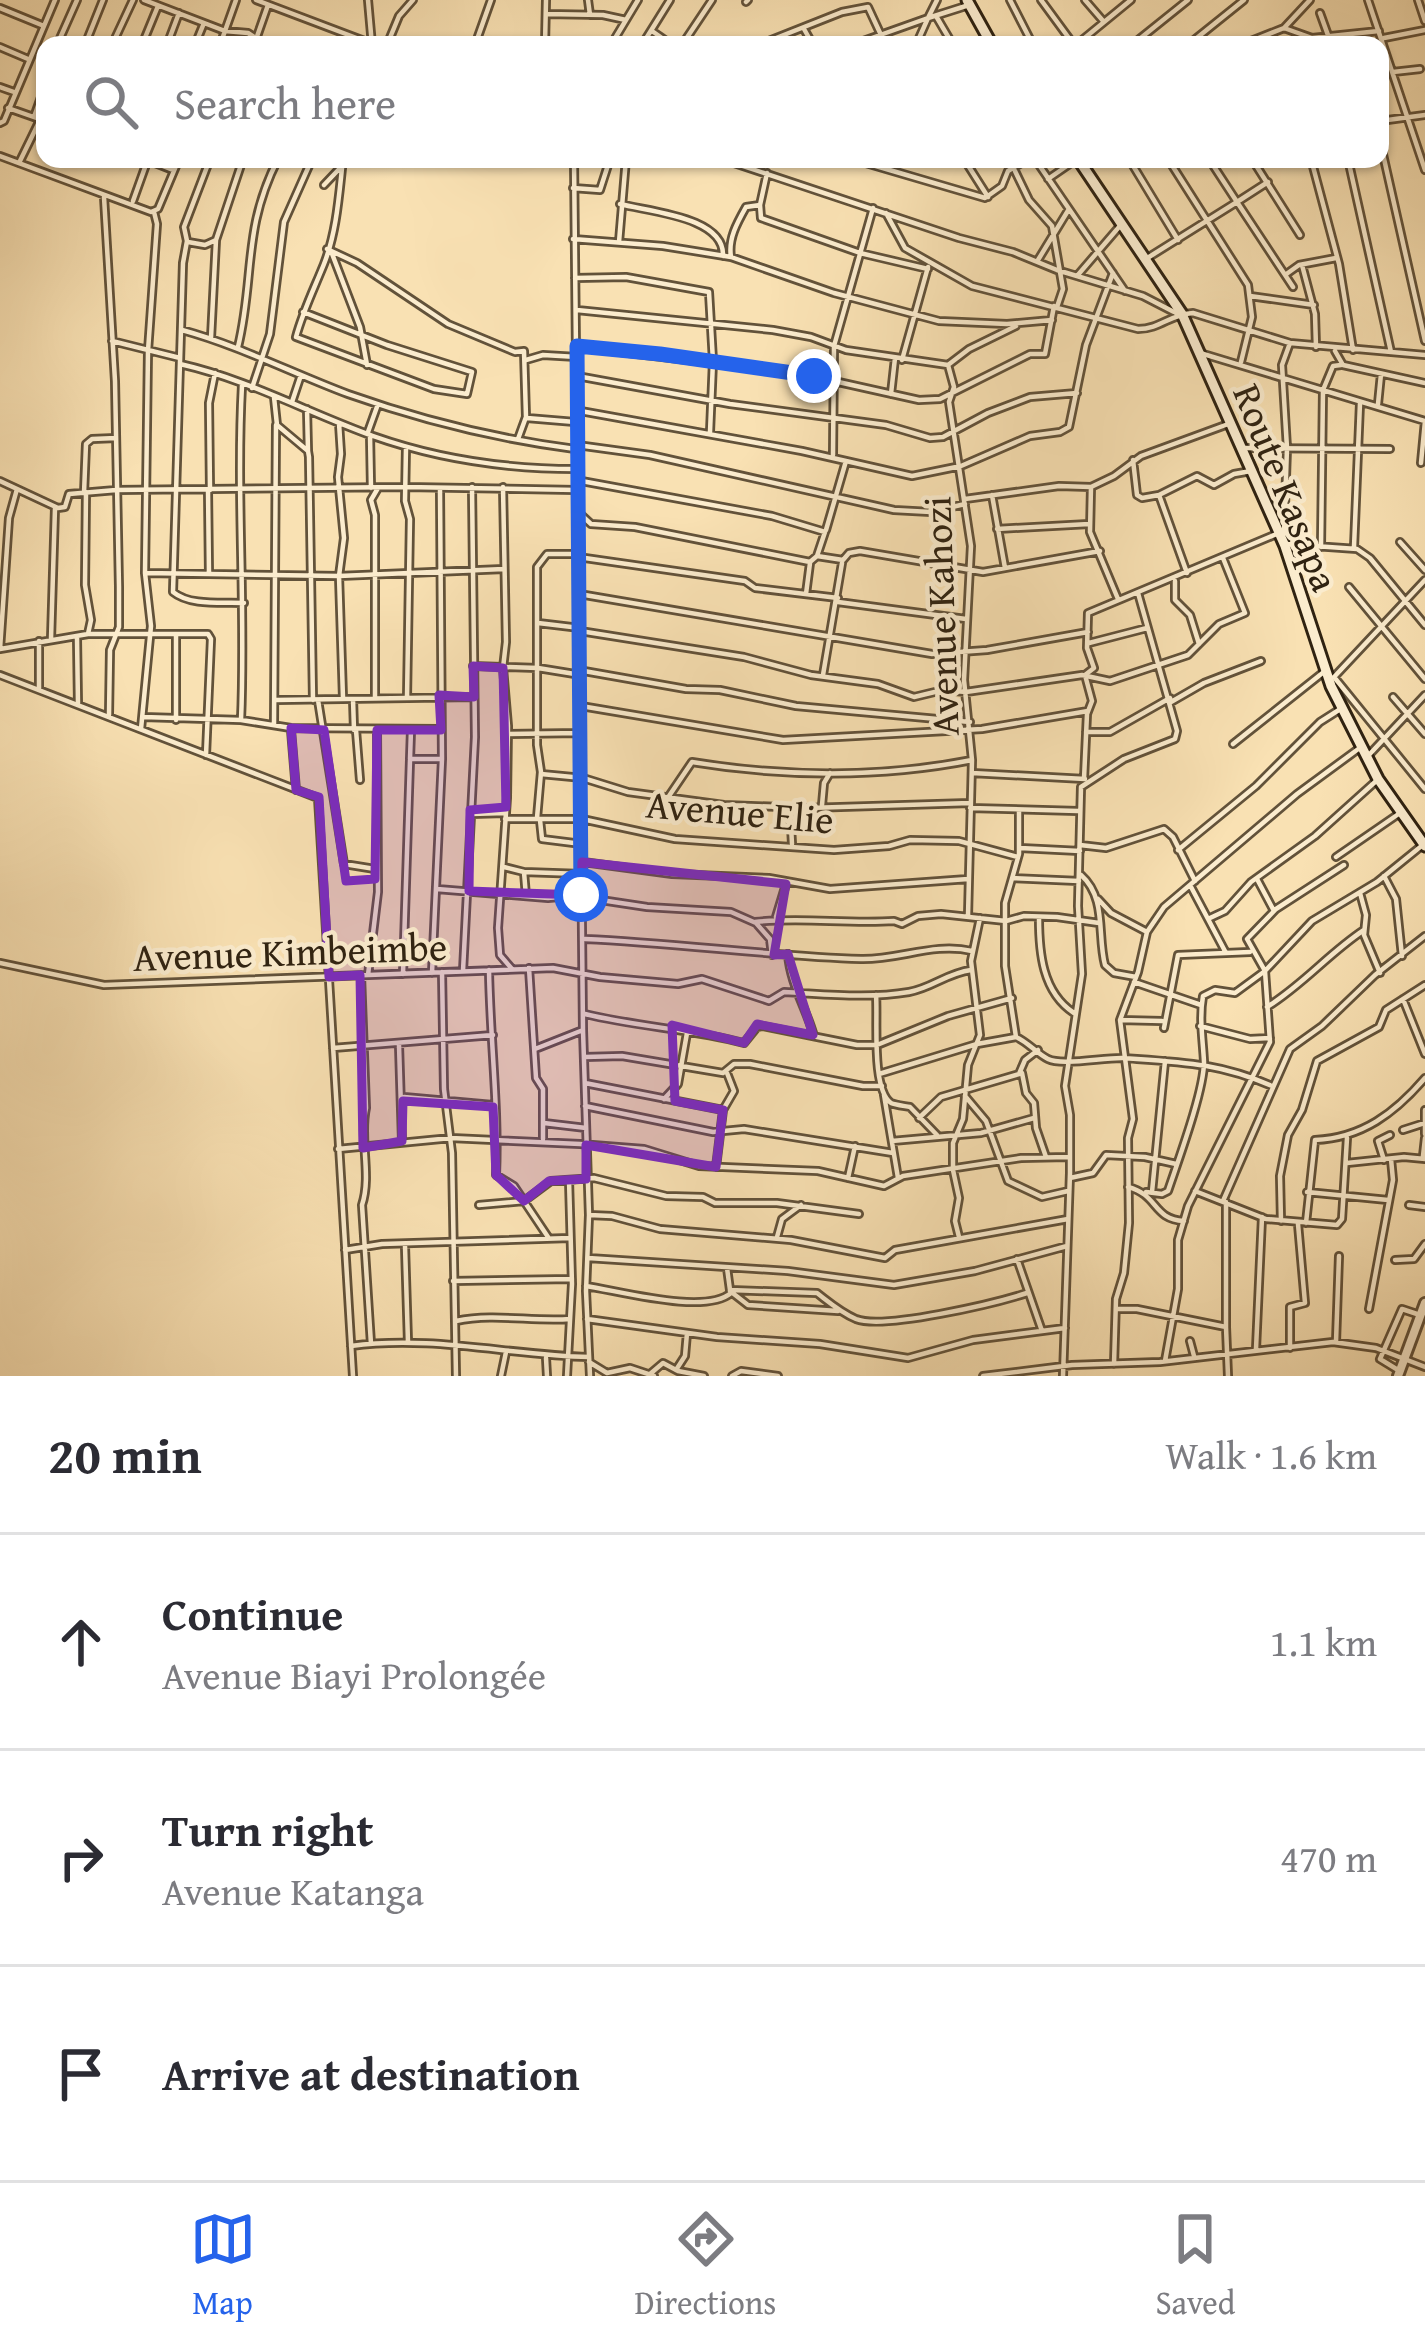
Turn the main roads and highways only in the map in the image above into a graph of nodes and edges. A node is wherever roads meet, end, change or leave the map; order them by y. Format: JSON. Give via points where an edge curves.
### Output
{"nodes":[{"id":1,"x":968,"y":3,"type":"edge"},
{"id":2,"x":987,"y":36,"type":"edge"},
{"id":3,"x":1084,"y":168,"type":"edge"},
{"id":4,"x":1423,"y":838,"type":"edge"}],
"edges":[{"from":1,"to":2,"type":"main road"},
{"from":3,"to":4,"type":"main road","name":"Route Kasapa","via":[[1200,352],[1282,538],[1342,708],[1378,779]]}]}
